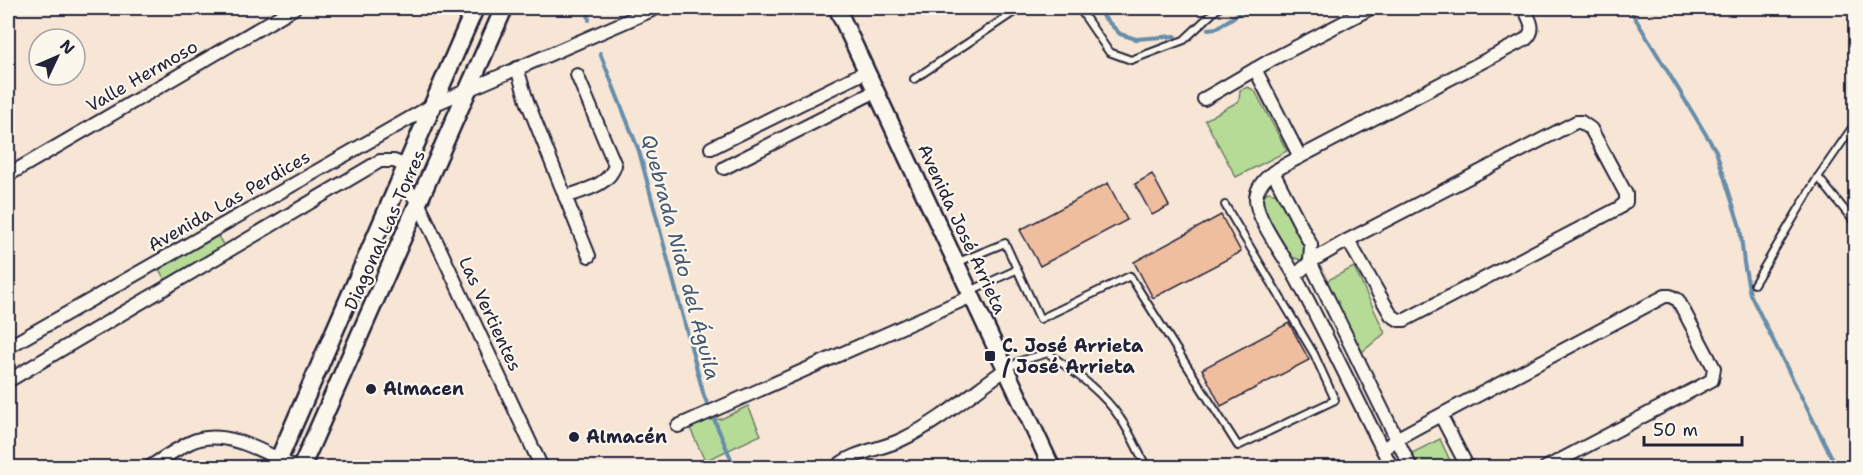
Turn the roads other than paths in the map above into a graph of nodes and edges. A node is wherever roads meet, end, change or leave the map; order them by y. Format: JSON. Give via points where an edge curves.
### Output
{"nodes":[{"id":1,"x":294,"y":8,"type":"edge"},
{"id":2,"x":475,"y":8,"type":"edge"},
{"id":3,"x":504,"y":8,"type":"edge"},
{"id":4,"x":657,"y":8,"type":"edge"},
{"id":5,"x":837,"y":8,"type":"edge"},
{"id":6,"x":1020,"y":8,"type":"edge"},
{"id":7,"x":1079,"y":8,"type":"edge"},
{"id":8,"x":1218,"y":8,"type":"edge"},
{"id":9,"x":1371,"y":8,"type":"edge"},
{"id":10,"x":1524,"y":8,"type":"edge"},
{"id":11,"x":517,"y":68,"type":"junction"},
{"id":12,"x":1255,"y":69,"type":"junction"},
{"id":13,"x":867,"y":71,"type":"junction"},
{"id":14,"x":577,"y":75,"type":"dead end"},
{"id":15,"x":914,"y":79,"type":"dead end"},
{"id":16,"x":469,"y":88,"type":"junction"},
{"id":17,"x":876,"y":91,"type":"junction"},
{"id":18,"x":1204,"y":99,"type":"dead end"},
{"id":19,"x":433,"y":105,"type":"junction"},
{"id":20,"x":1856,"y":122,"type":"edge"},
{"id":21,"x":711,"y":148,"type":"dead end"},
{"id":22,"x":1300,"y":157,"type":"junction"},
{"id":23,"x":724,"y":168,"type":"dead end"},
{"id":24,"x":1273,"y":172,"type":"junction"},
{"id":25,"x":403,"y":173,"type":"junction"},
{"id":26,"x":8,"y":175,"type":"edge"},
{"id":27,"x":1818,"y":177,"type":"junction"},
{"id":28,"x":565,"y":197,"type":"junction"},
{"id":29,"x":418,"y":202,"type":"junction"},
{"id":30,"x":1225,"y":205,"type":"dead end"},
{"id":31,"x":1856,"y":224,"type":"edge"},
{"id":32,"x":1348,"y":240,"type":"junction"},
{"id":33,"x":589,"y":256,"type":"dead end"},
{"id":34,"x":1310,"y":262,"type":"junction"},
{"id":35,"x":956,"y":263,"type":"junction"},
{"id":36,"x":1016,"y":270,"type":"junction"},
{"id":37,"x":1295,"y":276,"type":"junction"},
{"id":38,"x":1754,"y":284,"type":"dead end"},
{"id":39,"x":971,"y":294,"type":"junction"},
{"id":40,"x":8,"y":347,"type":"edge"},
{"id":41,"x":1006,"y":369,"type":"junction"},
{"id":42,"x":8,"y":381,"type":"edge"},
{"id":43,"x":1441,"y":416,"type":"junction"},
{"id":44,"x":678,"y":426,"type":"dead end"},
{"id":45,"x":1396,"y":439,"type":"junction"},
{"id":46,"x":1383,"y":450,"type":"junction"},
{"id":47,"x":277,"y":463,"type":"edge"},
{"id":48,"x":1145,"y":464,"type":"dead end"},
{"id":49,"x":148,"y":468,"type":"edge"},
{"id":50,"x":299,"y":468,"type":"edge"},
{"id":51,"x":542,"y":468,"type":"edge"},
{"id":52,"x":835,"y":468,"type":"edge"},
{"id":53,"x":1052,"y":468,"type":"edge"},
{"id":54,"x":1392,"y":468,"type":"edge"},
{"id":55,"x":1411,"y":468,"type":"edge"},
{"id":56,"x":1468,"y":468,"type":"edge"},
{"id":57,"x":1545,"y":468,"type":"edge"}],
"edges":[{"from":1,"to":26,"type":"street","name":"Valle Hermoso"},
{"from":2,"to":19,"type":"main road","name":"Diagonal Las Torres"},
{"from":3,"to":16,"type":"main road","name":"Diagonal Las Torres"},
{"from":4,"to":11,"type":"street","name":"Avenida Las Perdices"},
{"from":5,"to":13,"type":"street","name":"Avenida José Arrieta"},
{"from":6,"to":15,"type":"lane"},
{"from":7,"to":8,"type":"lane","via":[[1109,52],[1131,60],[1184,40]]},
{"from":9,"to":12,"type":"street"},
{"from":10,"to":22,"type":"street","via":[[1532,27],[1526,39]]},
{"from":11,"to":16,"type":"street","name":"Avenida Las Perdices"},
{"from":11,"to":28,"type":"street"},
{"from":12,"to":18,"type":"street"},
{"from":12,"to":22,"type":"street"},
{"from":13,"to":17,"type":"street","name":"Avenida José Arrieta"},
{"from":13,"to":21,"type":"street"},
{"from":14,"to":28,"type":"street","via":[[615,165],[604,182]]},
{"from":16,"to":19,"type":"street","name":"Avenida Las Perdices"},
{"from":16,"to":29,"type":"main road","name":"Diagonal Las Torres"},
{"from":17,"to":23,"type":"street"},
{"from":17,"to":35,"type":"street","name":"Avenida José Arrieta"},
{"from":19,"to":25,"type":"main road","name":"Diagonal Las Torres"},
{"from":19,"to":40,"type":"street","name":"Avenida Las Perdices"},
{"from":20,"to":27,"type":"lane"},
{"from":22,"to":24,"type":"street"},
{"from":24,"to":34,"type":"street","via":[[1311,245]]},
{"from":24,"to":37,"type":"street","via":[[1259,188],[1259,215]]},
{"from":25,"to":29,"type":"street","name":"Las Vertientes"},
{"from":25,"to":42,"type":"street","via":[[394,161],[380,161]]},
{"from":25,"to":47,"type":"main road","name":"Diagonal Las Torres"},
{"from":27,"to":31,"type":"lane"},
{"from":27,"to":38,"type":"lane"},
{"from":28,"to":33,"type":"street"},
{"from":29,"to":50,"type":"main road","name":"Diagonal Las Torres"},
{"from":29,"to":51,"type":"street","name":"Las Vertientes"},
{"from":30,"to":36,"type":"lane","via":[[1314,354],[1335,400],[1238,446],[1130,276],[1040,319]]},
{"from":32,"to":32,"type":"street","via":[[1391,315],[1405,320],[1619,208],[1627,198],[1591,129],[1576,122]]},
{"from":32,"to":34,"type":"street"},
{"from":34,"to":37,"type":"street"},
{"from":34,"to":45,"type":"street"},
{"from":35,"to":36,"type":"lane","via":[[1005,243]]},
{"from":35,"to":39,"type":"street","name":"Avenida José Arrieta"},
{"from":36,"to":39,"type":"lane"},
{"from":37,"to":46,"type":"street"},
{"from":39,"to":41,"type":"street","name":"Avenida José Arrieta"},
{"from":39,"to":44,"type":"street"},
{"from":41,"to":48,"type":"lane","via":[[1048,353],[1102,397],[1120,418]]},
{"from":41,"to":52,"type":"street","via":[[926,427],[900,441],[843,460]]},
{"from":41,"to":53,"type":"street","name":"Avenida José Arrieta"},
{"from":43,"to":45,"type":"street"},
{"from":43,"to":56,"type":"street"},
{"from":43,"to":57,"type":"street","via":[[1665,296],[1678,300],[1714,368],[1712,380]]},
{"from":45,"to":46,"type":"street"},
{"from":45,"to":55,"type":"street"},
{"from":46,"to":54,"type":"street"},
{"from":47,"to":49,"type":"street","via":[[228,440],[204,438],[190,442]]},
{"from":47,"to":50,"type":"street"}]}
